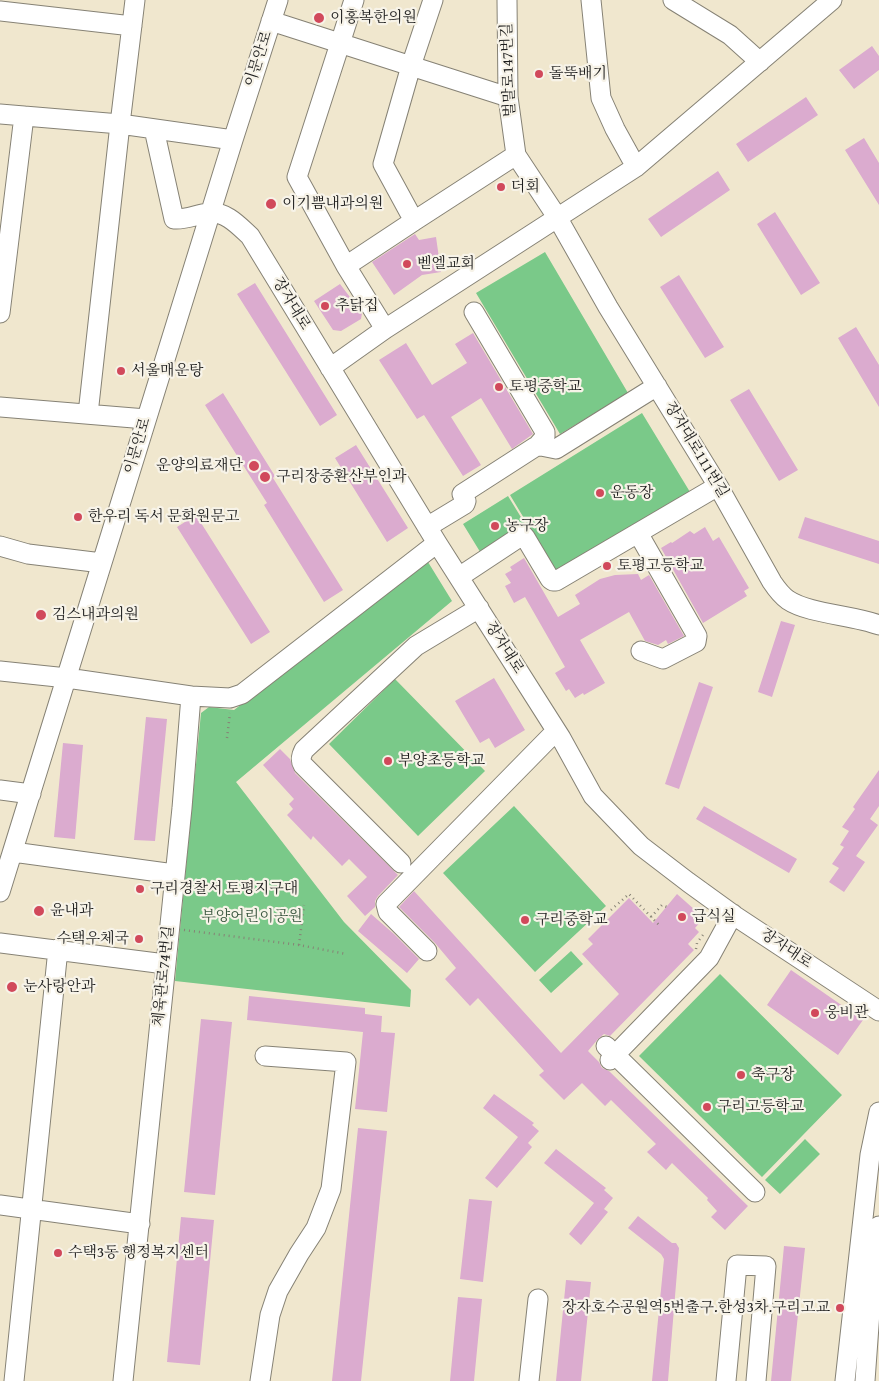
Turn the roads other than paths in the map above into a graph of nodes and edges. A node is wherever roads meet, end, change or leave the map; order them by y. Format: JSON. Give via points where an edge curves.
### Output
{"nodes":[{"id":1,"x":135,"y":0,"type":"edge"},
{"id":2,"x":278,"y":0,"type":"edge"},
{"id":3,"x":354,"y":0,"type":"edge"},
{"id":4,"x":433,"y":0,"type":"edge"},
{"id":5,"x":507,"y":0,"type":"edge"},
{"id":6,"x":591,"y":0,"type":"edge"},
{"id":7,"x":672,"y":0,"type":"edge"},
{"id":8,"x":832,"y":0,"type":"edge"},
{"id":9,"x":0,"y":11,"type":"edge"},
{"id":10,"x":271,"y":21,"type":"junction"},
{"id":11,"x":132,"y":26,"type":"junction"},
{"id":12,"x":340,"y":42,"type":"junction"},
{"id":13,"x":760,"y":62,"type":"junction"},
{"id":14,"x":411,"y":66,"type":"junction"},
{"id":15,"x":508,"y":97,"type":"junction"},
{"id":16,"x":0,"y":114,"type":"edge"},
{"id":17,"x":24,"y":116,"type":"junction"},
{"id":18,"x":120,"y":124,"type":"junction"},
{"id":19,"x":154,"y":129,"type":"junction"},
{"id":20,"x":233,"y":140,"type":"junction"},
{"id":21,"x":516,"y":155,"type":"junction"},
{"id":22,"x":636,"y":167,"type":"junction"},
{"id":23,"x":210,"y":212,"type":"junction"},
{"id":24,"x":557,"y":217,"type":"junction"},
{"id":25,"x":414,"y":221,"type":"junction"},
{"id":26,"x":346,"y":266,"type":"junction"},
{"id":27,"x":474,"y":312,"type":"dead end"},
{"id":28,"x":0,"y":313,"type":"edge"},
{"id":29,"x":386,"y":329,"type":"junction"},
{"id":30,"x":330,"y":368,"type":"junction"},
{"id":31,"x":657,"y":386,"type":"junction"},
{"id":32,"x":0,"y":406,"type":"edge"},
{"id":33,"x":88,"y":414,"type":"junction"},
{"id":34,"x":146,"y":419,"type":"junction"},
{"id":35,"x":538,"y":445,"type":"junction"},
{"id":36,"x":718,"y":486,"type":"junction"},
{"id":37,"x":638,"y":533,"type":"junction"},
{"id":38,"x":432,"y":535,"type":"junction"},
{"id":39,"x":0,"y":546,"type":"edge"},
{"id":40,"x":102,"y":563,"type":"junction"},
{"id":41,"x":459,"y":577,"type":"junction"},
{"id":42,"x":479,"y":608,"type":"junction"},
{"id":43,"x":879,"y":624,"type":"edge"},
{"id":44,"x":641,"y":651,"type":"dead end"},
{"id":45,"x":0,"y":671,"type":"edge"},
{"id":46,"x":67,"y":678,"type":"junction"},
{"id":47,"x":191,"y":696,"type":"junction"},
{"id":48,"x":556,"y":731,"type":"junction"},
{"id":49,"x":0,"y":790,"type":"edge"},
{"id":50,"x":31,"y":794,"type":"junction"},
{"id":51,"x":13,"y":852,"type":"junction"},
{"id":52,"x":400,"y":863,"type":"dead end"},
{"id":53,"x":174,"y":874,"type":"junction"},
{"id":54,"x":0,"y":892,"type":"edge"},
{"id":55,"x":733,"y":914,"type":"junction"},
{"id":56,"x":0,"y":942,"type":"edge"},
{"id":57,"x":58,"y":949,"type":"junction"},
{"id":58,"x":427,"y":951,"type":"dead end"},
{"id":59,"x":165,"y":964,"type":"junction"},
{"id":60,"x":879,"y":1010,"type":"edge"},
{"id":61,"x":265,"y":1056,"type":"dead end"},
{"id":62,"x":879,"y":1112,"type":"edge"},
{"id":63,"x":755,"y":1192,"type":"dead end"},
{"id":64,"x":0,"y":1205,"type":"edge"},
{"id":65,"x":32,"y":1210,"type":"junction"},
{"id":66,"x":140,"y":1224,"type":"junction"},
{"id":67,"x":879,"y":1226,"type":"edge"},
{"id":68,"x":538,"y":1299,"type":"dead end"},
{"id":69,"x":14,"y":1381,"type":"edge"},
{"id":70,"x":123,"y":1381,"type":"edge"},
{"id":71,"x":260,"y":1381,"type":"edge"},
{"id":72,"x":529,"y":1381,"type":"edge"},
{"id":73,"x":726,"y":1381,"type":"edge"},
{"id":74,"x":756,"y":1381,"type":"edge"},
{"id":75,"x":845,"y":1381,"type":"edge"},
{"id":76,"x":865,"y":1381,"type":"edge"}],
"edges":[{"from":1,"to":11,"type":"street"},
{"from":2,"to":10,"type":"street","name":"이문안로"},
{"from":3,"to":12,"type":"street"},
{"from":4,"to":14,"type":"street"},
{"from":5,"to":15,"type":"street","name":"벌말로147번길"},
{"from":6,"to":22,"type":"street","via":[[601,98]]},
{"from":7,"to":13,"type":"street","via":[[730,35]]},
{"from":8,"to":13,"type":"street"},
{"from":9,"to":11,"type":"street"},
{"from":10,"to":12,"type":"street"},
{"from":10,"to":20,"type":"street","name":"이문안로"},
{"from":11,"to":18,"type":"street"},
{"from":12,"to":14,"type":"street"},
{"from":12,"to":26,"type":"street","via":[[297,178]]},
{"from":13,"to":22,"type":"street"},
{"from":14,"to":15,"type":"street"},
{"from":14,"to":25,"type":"street","via":[[383,164]]},
{"from":15,"to":21,"type":"street","name":"벌말로147번길"},
{"from":16,"to":17,"type":"street"},
{"from":17,"to":18,"type":"street"},
{"from":17,"to":28,"type":"street"},
{"from":18,"to":19,"type":"street"},
{"from":18,"to":33,"type":"street"},
{"from":19,"to":20,"type":"street"},
{"from":19,"to":23,"type":"street","via":[[174,219],[183,220]]},
{"from":20,"to":23,"type":"street","name":"이문안로"},
{"from":21,"to":24,"type":"street","name":"벌말로147번길"},
{"from":21,"to":25,"type":"street"},
{"from":22,"to":24,"type":"street"},
{"from":23,"to":30,"type":"street","name":"장자대로","via":[[232,219],[250,236]]},
{"from":23,"to":34,"type":"street","name":"이문안로"},
{"from":24,"to":29,"type":"street"},
{"from":24,"to":31,"type":"street","name":"장자대로111번길"},
{"from":25,"to":26,"type":"street"},
{"from":26,"to":29,"type":"street"},
{"from":27,"to":35,"type":"street","via":[[544,429],[545,435]]},
{"from":29,"to":30,"type":"street"},
{"from":30,"to":38,"type":"street","name":"장자대로"},
{"from":31,"to":35,"type":"street","via":[[556,449]]},
{"from":31,"to":36,"type":"street","name":"장자대로111번길"},
{"from":32,"to":33,"type":"street"},
{"from":33,"to":34,"type":"street"},
{"from":34,"to":40,"type":"street","name":"이문안로"},
{"from":35,"to":38,"type":"street","via":[[462,494],[465,504]]},
{"from":36,"to":37,"type":"street"},
{"from":36,"to":43,"type":"street","name":"장자대로111번길","via":[[772,582],[786,599]]},
{"from":37,"to":41,"type":"street","via":[[556,581],[550,579],[525,537],[521,536]]},
{"from":37,"to":44,"type":"street","via":[[696,632],[697,639],[666,659]]},
{"from":38,"to":41,"type":"street","name":"장자대로"},
{"from":38,"to":47,"type":"street","via":[[242,694],[230,698]]},
{"from":39,"to":40,"type":"street","via":[[28,554]]},
{"from":40,"to":46,"type":"street","name":"이문안로"},
{"from":41,"to":42,"type":"street","name":"장자대로"},
{"from":42,"to":48,"type":"street","name":"장자대로"},
{"from":42,"to":52,"type":"street","via":[[416,646],[301,755],[303,765]]},
{"from":45,"to":46,"type":"street"},
{"from":46,"to":47,"type":"street"},
{"from":46,"to":50,"type":"street","name":"이문안로"},
{"from":47,"to":53,"type":"street","name":"체육관로74번길"},
{"from":48,"to":55,"type":"street","name":"장자대로","via":[[593,796],[641,846]]},
{"from":48,"to":58,"type":"street","via":[[386,904],[388,912]]},
{"from":49,"to":50,"type":"street"},
{"from":50,"to":51,"type":"street","name":"이문안로"},
{"from":51,"to":53,"type":"street"},
{"from":51,"to":54,"type":"street","name":"이문안로"},
{"from":53,"to":59,"type":"street","name":"체육관로74번길"},
{"from":55,"to":60,"type":"street","name":"장자대로"},
{"from":55,"to":63,"type":"street","via":[[710,956],[610,1053]]},
{"from":56,"to":57,"type":"street"},
{"from":57,"to":59,"type":"street"},
{"from":57,"to":65,"type":"street"},
{"from":59,"to":66,"type":"street","name":"체육관로74번길"},
{"from":61,"to":71,"type":"street","via":[[346,1062],[331,1189],[316,1228],[278,1291],[270,1316]]},
{"from":62,"to":75,"type":"street","via":[[870,1155]]},
{"from":64,"to":65,"type":"street"},
{"from":65,"to":66,"type":"street"},
{"from":65,"to":69,"type":"street"},
{"from":66,"to":70,"type":"street","name":"체육관로74번길"},
{"from":67,"to":76,"type":"street"},
{"from":68,"to":72,"type":"street"},
{"from":73,"to":74,"type":"street","via":[[737,1264],[766,1266]]}]}
